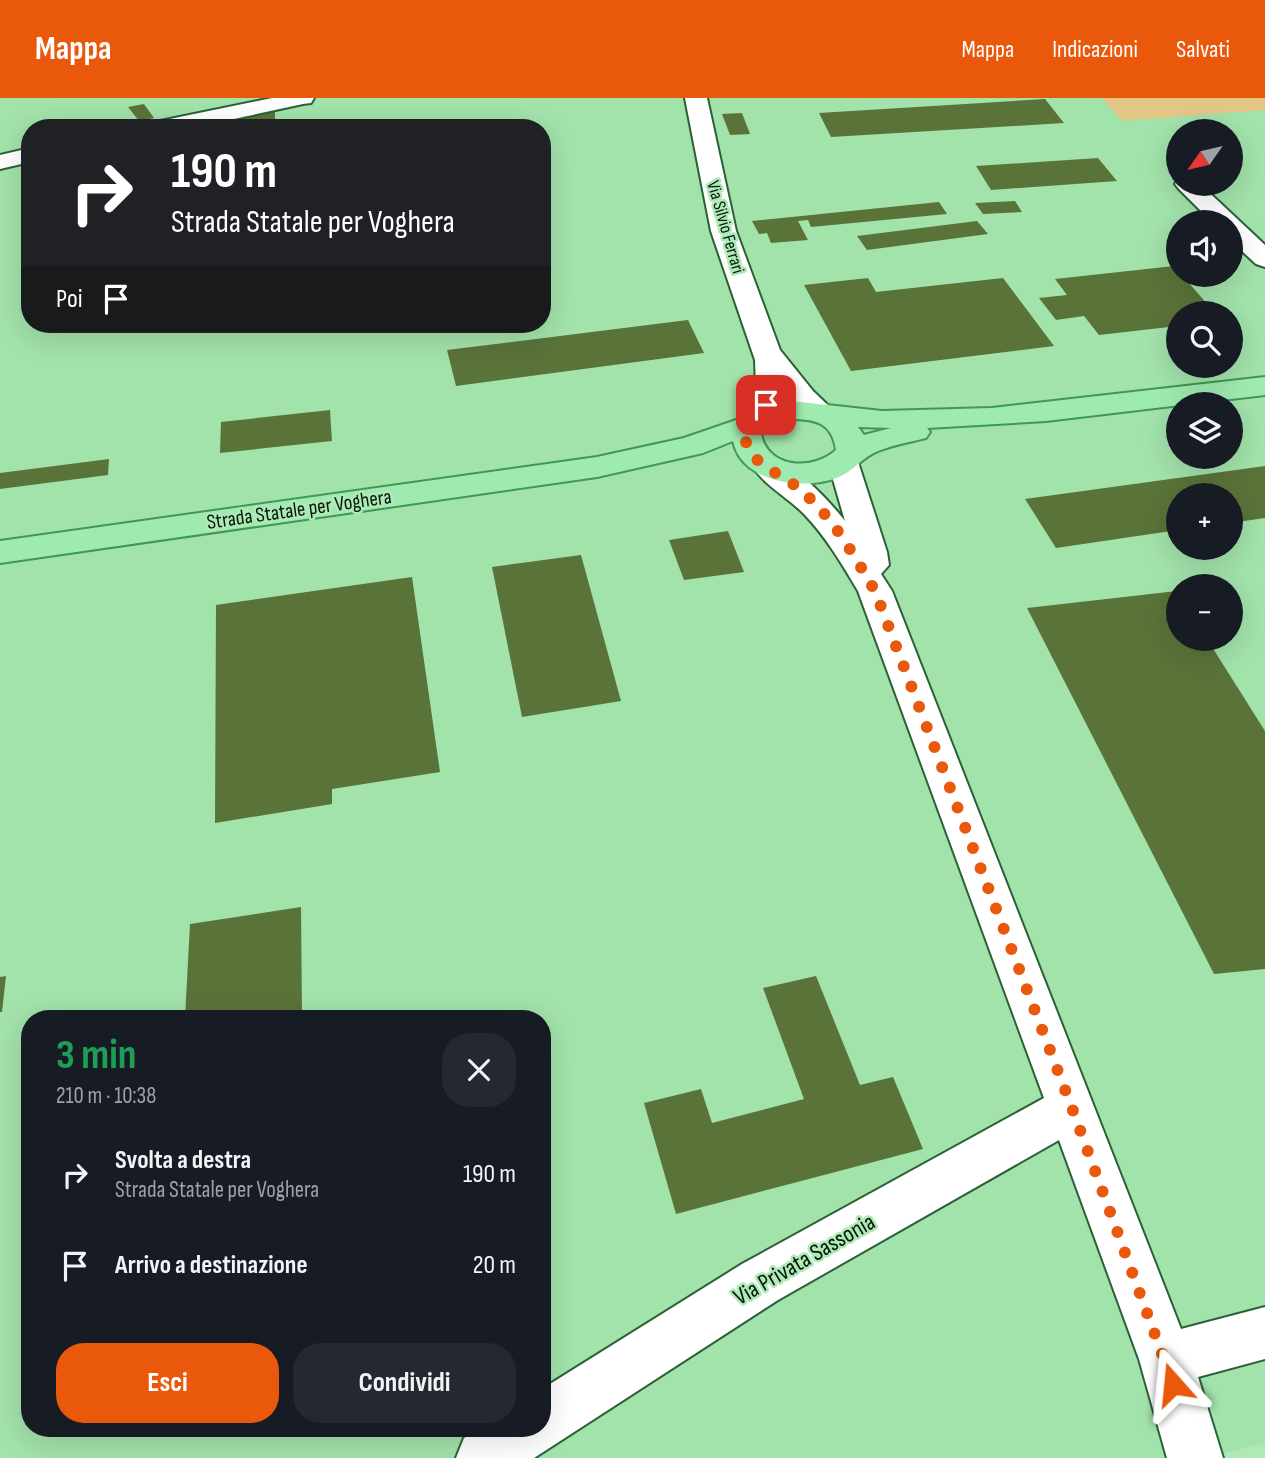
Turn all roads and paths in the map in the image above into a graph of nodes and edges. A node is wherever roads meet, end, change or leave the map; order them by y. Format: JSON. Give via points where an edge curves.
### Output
{"nodes":[{"id":1,"x":303,"y":98,"type":"edge"},
{"id":2,"x":696,"y":98,"type":"edge"},
{"id":3,"x":203,"y":119,"type":"edge"},
{"id":4,"x":21,"y":157,"type":"edge"},
{"id":5,"x":0,"y":162,"type":"edge"},
{"id":6,"x":1199,"y":196,"type":"edge"},
{"id":7,"x":1214,"y":210,"type":"edge"},
{"id":8,"x":1243,"y":238,"type":"edge"},
{"id":9,"x":1265,"y":259,"type":"edge"},
{"id":10,"x":768,"y":353,"type":"junction"},
{"id":11,"x":1265,"y":386,"type":"edge"},
{"id":12,"x":825,"y":415,"type":"junction"},
{"id":13,"x":986,"y":418,"type":"junction"},
{"id":14,"x":754,"y":422,"type":"junction"},
{"id":15,"x":847,"y":457,"type":"junction"},
{"id":16,"x":765,"y":465,"type":"junction"},
{"id":17,"x":597,"y":467,"type":"junction"},
{"id":18,"x":0,"y":552,"type":"edge"},
{"id":19,"x":875,"y":591,"type":"junction"},
{"id":20,"x":1072,"y":1108,"type":"junction"},
{"id":21,"x":1265,"y":1334,"type":"edge"},
{"id":22,"x":1166,"y":1359,"type":"junction"},
{"id":23,"x":551,"y":1415,"type":"edge"},
{"id":24,"x":517,"y":1437,"type":"edge"},
{"id":25,"x":484,"y":1458,"type":"edge"},
{"id":26,"x":1195,"y":1458,"type":"edge"}],
"edges":[{"from":1,"to":3,"type":"street"},
{"from":2,"to":10,"type":"street","name":"Via Silvio Ferrari","via":[[729,249]]},
{"from":4,"to":5,"type":"street"},
{"from":6,"to":7,"type":"street"},
{"from":8,"to":9,"type":"street"},
{"from":10,"to":12,"type":"street","name":"Via Silvio Ferrari","via":[[803,397]]},
{"from":10,"to":14,"type":"street","name":"Via Silvio Ferrari","via":[[769,393]]},
{"from":11,"to":13,"type":"main road","name":"Strada Statale per Voghera"},
{"from":12,"to":13,"type":"main road","name":"Strada Statale per Voghera"},
{"from":12,"to":14,"type":"main road","name":"Strada Statale per Voghera","via":[[790,409]]},
{"from":12,"to":15,"type":"main road","via":[[847,430],[852,441]]},
{"from":13,"to":15,"type":"main road","name":"Strada Statale per Voghera","via":[[888,438]]},
{"from":14,"to":16,"type":"main road","via":[[746,433],[746,444]]},
{"from":14,"to":17,"type":"main road","name":"Strada Statale per Voghera","via":[[712,440]]},
{"from":15,"to":16,"type":"main road","name":"Strada Statale per Voghera","via":[[830,470],[813,474]]},
{"from":15,"to":19,"type":"street","via":[[848,486],[871,550]]},
{"from":16,"to":17,"type":"main road","name":"Strada Statale per Voghera"},
{"from":16,"to":19,"type":"street","via":[[811,498]]},
{"from":17,"to":18,"type":"main road","name":"Strada Statale per Voghera"},
{"from":19,"to":20,"type":"street"},
{"from":20,"to":22,"type":"street"},
{"from":20,"to":23,"type":"street","name":"Via Privata Sassonia","via":[[760,1282]]},
{"from":21,"to":22,"type":"street"},
{"from":22,"to":26,"type":"street"},
{"from":24,"to":25,"type":"street"}]}
